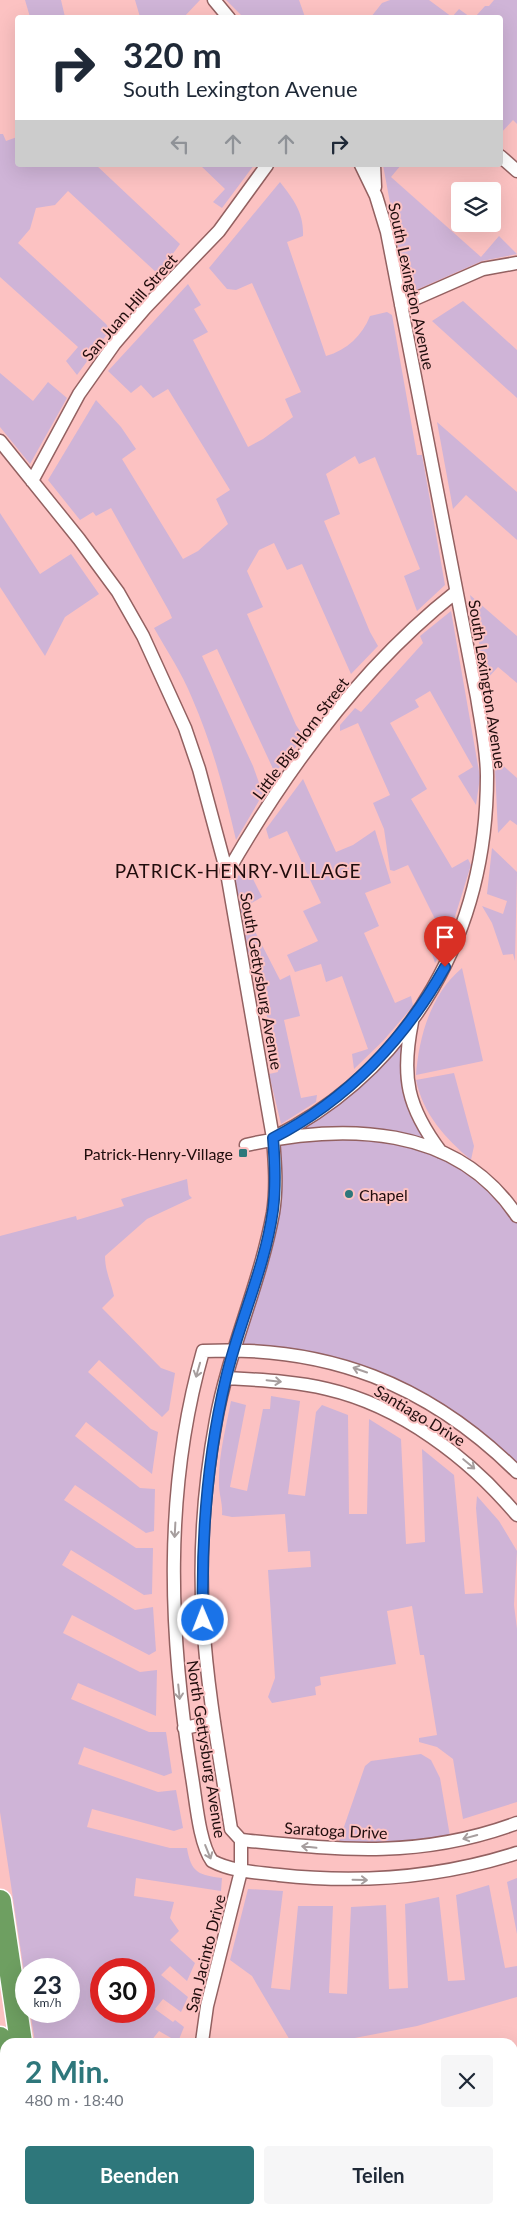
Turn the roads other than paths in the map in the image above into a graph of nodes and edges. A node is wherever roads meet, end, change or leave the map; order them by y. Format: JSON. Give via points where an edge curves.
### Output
{"nodes":[{"id":1,"x":214,"y":0,"type":"edge"},
{"id":2,"x":226,"y":15,"type":"edge"},
{"id":3,"x":503,"y":159,"type":"edge"},
{"id":4,"x":266,"y":167,"type":"edge"},
{"id":5,"x":362,"y":167,"type":"edge"},
{"id":6,"x":374,"y":167,"type":"edge"},
{"id":7,"x":517,"y":171,"type":"edge"},
{"id":8,"x":376,"y":196,"type":"junction"},
{"id":9,"x":517,"y":263,"type":"edge"},
{"id":10,"x":401,"y":305,"type":"junction"},
{"id":11,"x":0,"y":441,"type":"edge"},
{"id":12,"x":32,"y":481,"type":"junction"},
{"id":13,"x":456,"y":592,"type":"junction"},
{"id":14,"x":227,"y":873,"type":"junction"},
{"id":15,"x":412,"y":1019,"type":"junction"},
{"id":16,"x":273,"y":1138,"type":"junction"},
{"id":17,"x":246,"y":1145,"type":"dead end"},
{"id":18,"x":441,"y":1152,"type":"junction"},
{"id":19,"x":517,"y":1216,"type":"edge"},
{"id":20,"x":233,"y":1350,"type":"junction"},
{"id":21,"x":226,"y":1378,"type":"junction"},
{"id":22,"x":517,"y":1472,"type":"edge"},
{"id":23,"x":517,"y":1515,"type":"edge"},
{"id":24,"x":214,"y":1722,"type":"junction"},
{"id":25,"x":184,"y":1728,"type":"junction"},
{"id":26,"x":517,"y":1823,"type":"edge"},
{"id":27,"x":241,"y":1840,"type":"junction"},
{"id":28,"x":517,"y":1854,"type":"edge"},
{"id":29,"x":241,"y":1871,"type":"junction"},
{"id":30,"x":0,"y":1901,"type":"edge"},
{"id":31,"x":20,"y":2038,"type":"edge"},
{"id":32,"x":203,"y":2038,"type":"edge"}],
"edges":[{"from":1,"to":2,"type":"street"},
{"from":3,"to":7,"type":"street"},
{"from":4,"to":12,"type":"street","name":"San Juan Hill Street","via":[[219,231],[145,308],[78,394]]},
{"from":5,"to":8,"type":"street","name":"South Lexington Avenue"},
{"from":6,"to":8,"type":"street"},
{"from":8,"to":10,"type":"street","name":"South Lexington Avenue","via":[[387,232]]},
{"from":9,"to":10,"type":"street","via":[[483,269]]},
{"from":10,"to":13,"type":"street","name":"South Lexington Avenue"},
{"from":11,"to":12,"type":"street","name":"South Gettysburg Avenue"},
{"from":12,"to":14,"type":"street","name":"South Gettysburg Avenue","via":[[101,568],[143,636],[185,728]]},
{"from":13,"to":14,"type":"street","name":"Little Big Horn Street","via":[[389,654],[333,717],[250,834]]},
{"from":13,"to":15,"type":"street","name":"South Lexington Avenue","via":[[484,746],[487,776],[482,847],[477,878],[457,942],[432,991]]},
{"from":14,"to":16,"type":"street","name":"South Gettysburg Avenue"},
{"from":15,"to":16,"type":"street","name":"South Lexington Avenue","via":[[340,1095],[299,1125]]},
{"from":15,"to":18,"type":"street","via":[[406,1050],[410,1096],[423,1126]]},
{"from":16,"to":17,"type":"street"},
{"from":16,"to":18,"type":"street","via":[[319,1133],[369,1133],[408,1140]]},
{"from":16,"to":20,"type":"street","name":"North Gettysburg Avenue","via":[[276,1166],[273,1212],[263,1257]]},
{"from":18,"to":19,"type":"street","via":[[485,1181]]},
{"from":20,"to":21,"type":"street","name":"North Gettysburg Avenue"},
{"from":22,"to":20,"type":"street","name":"Santiago Drive","one_way":true,"via":[[456,1420],[383,1379],[329,1361]]},
{"from":20,"to":25,"type":"street","name":"North Gettysburg Avenue","one_way":true,"via":[[203,1351],[185,1434],[172,1571]]},
{"from":21,"to":23,"type":"street","name":"Santiago Drive","one_way":true,"via":[[327,1389],[372,1403],[459,1456],[499,1493]]},
{"from":21,"to":24,"type":"street","name":"North Gettysburg Avenue","via":[[216,1421],[205,1502],[202,1579]]},
{"from":24,"to":25,"type":"street"},
{"from":24,"to":27,"type":"street","name":"North Gettysburg Avenue","via":[[231,1829]]},
{"from":25,"to":29,"type":"street","name":"North Gettysburg Avenue","one_way":true,"via":[[208,1855],[219,1865]]},
{"from":26,"to":27,"type":"street","name":"Saratoga Drive","one_way":true,"via":[[451,1842],[371,1851]]},
{"from":27,"to":29,"type":"street","name":"North Gettysburg Avenue"},
{"from":29,"to":28,"type":"street","one_way":true,"via":[[310,1878],[405,1878],[452,1871]]},
{"from":29,"to":32,"type":"street","name":"San Jacinto Drive","via":[[207,2006]]},
{"from":30,"to":31,"type":"highway"}]}
